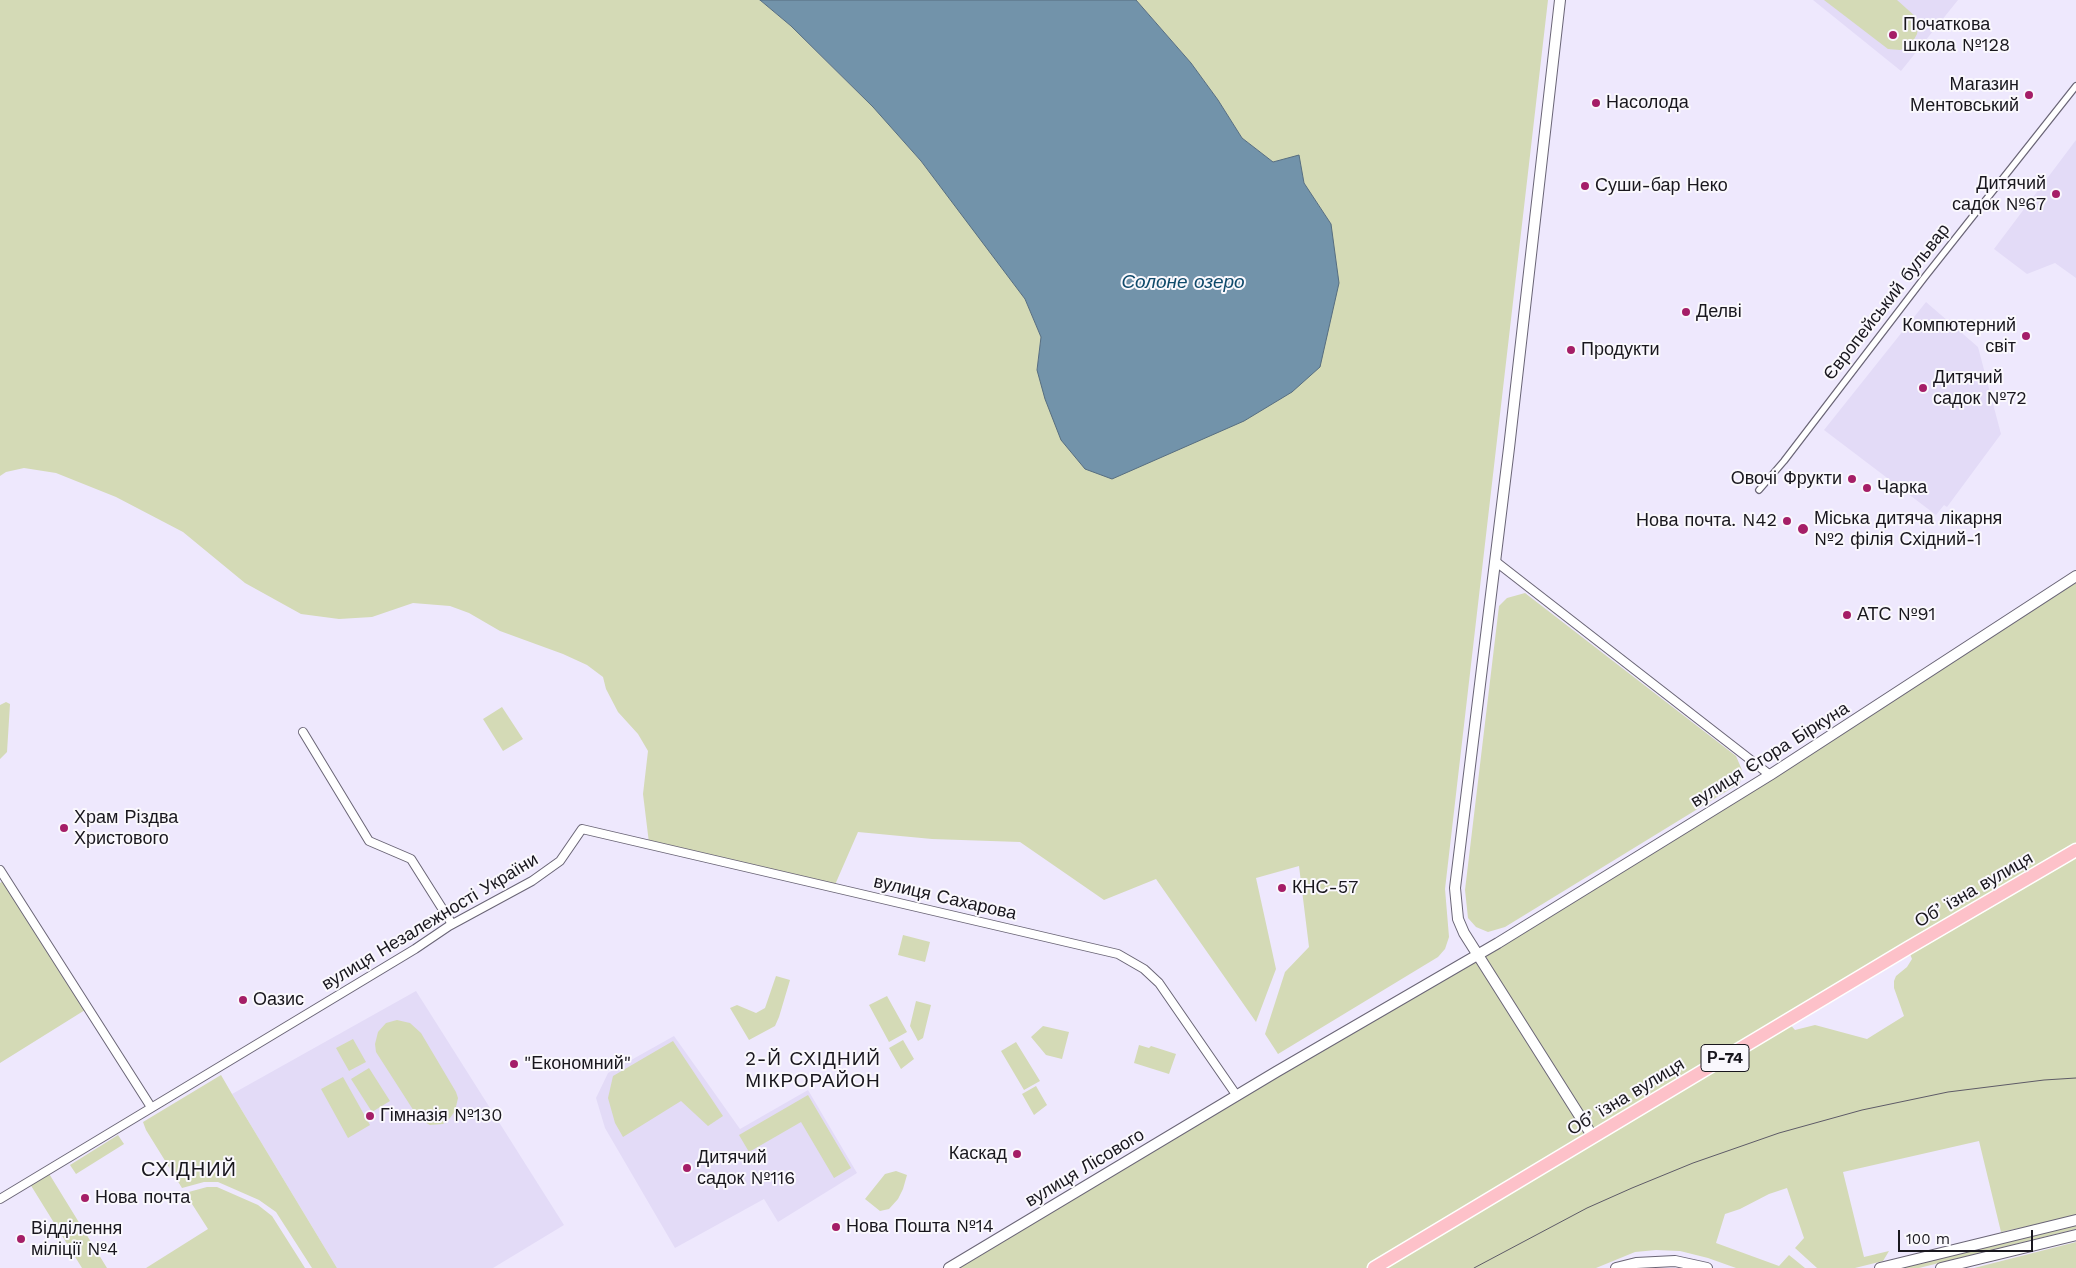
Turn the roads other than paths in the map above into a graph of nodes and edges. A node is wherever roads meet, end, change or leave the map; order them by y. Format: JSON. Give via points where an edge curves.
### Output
{"nodes":[{"id":1,"x":1560,"y":0,"type":"edge"},
{"id":2,"x":2076,"y":86,"type":"edge"},
{"id":3,"x":1759,"y":490,"type":"dead end"},
{"id":4,"x":1495,"y":561,"type":"junction"},
{"id":5,"x":2076,"y":576,"type":"edge"},
{"id":6,"x":302,"y":732,"type":"dead end"},
{"id":7,"x":1770,"y":775,"type":"junction"},
{"id":8,"x":582,"y":829,"type":"joint"},
{"id":9,"x":2076,"y":850,"type":"edge"},
{"id":10,"x":0,"y":870,"type":"edge"},
{"id":11,"x":452,"y":924,"type":"junction"},
{"id":12,"x":1477,"y":955,"type":"junction"},
{"id":13,"x":1237,"y":1096,"type":"junction"},
{"id":14,"x":151,"y":1107,"type":"junction"},
{"id":15,"x":1593,"y":1136,"type":"junction"},
{"id":16,"x":0,"y":1199,"type":"edge"},
{"id":17,"x":2076,"y":1220,"type":"edge"},
{"id":18,"x":2076,"y":1235,"type":"edge"},
{"id":19,"x":949,"y":1268,"type":"edge"},
{"id":20,"x":1374,"y":1268,"type":"edge"},
{"id":21,"x":1616,"y":1268,"type":"edge"},
{"id":22,"x":1707,"y":1268,"type":"edge"},
{"id":23,"x":1880,"y":1268,"type":"edge"},
{"id":24,"x":1941,"y":1268,"type":"edge"}],
"edges":[{"from":1,"to":4,"type":"street"},
{"from":2,"to":3,"type":"street","name":"Європейський бульвар"},
{"from":4,"to":7,"type":"street"},
{"from":4,"to":12,"type":"street","via":[[1455,888],[1458,919]]},
{"from":5,"to":7,"type":"street","name":"вулиця Єгора Біркуна"},
{"from":6,"to":11,"type":"street","via":[[369,841],[411,859]]},
{"from":7,"to":12,"type":"street","name":"вулиця Єгора Біркуна"},
{"from":8,"to":11,"type":"street","name":"вулиця Незалежності України","via":[[560,861]]},
{"from":8,"to":13,"type":"street","name":"вулиця Сахарова","via":[[1118,954],[1138,964],[1159,982]]},
{"from":9,"to":15,"type":"main road","name":"Обʼїзна вулиця","number":"Р-74"},
{"from":10,"to":14,"type":"street"},
{"from":11,"to":14,"type":"street","name":"вулиця Незалежності України"},
{"from":12,"to":13,"type":"street","name":"вулиця Єгора Біркуна"},
{"from":12,"to":15,"type":"street"},
{"from":13,"to":19,"type":"street","name":"вулиця Лісового"},
{"from":14,"to":16,"type":"street","name":"вулиця Незалежності України"},
{"from":15,"to":20,"type":"main road","name":"Обʼїзна вулиця","number":"Р-74"},
{"from":17,"to":23,"type":"street"},
{"from":18,"to":24,"type":"street"},
{"from":21,"to":22,"type":"street","via":[[1636,1263],[1675,1261]]}]}
